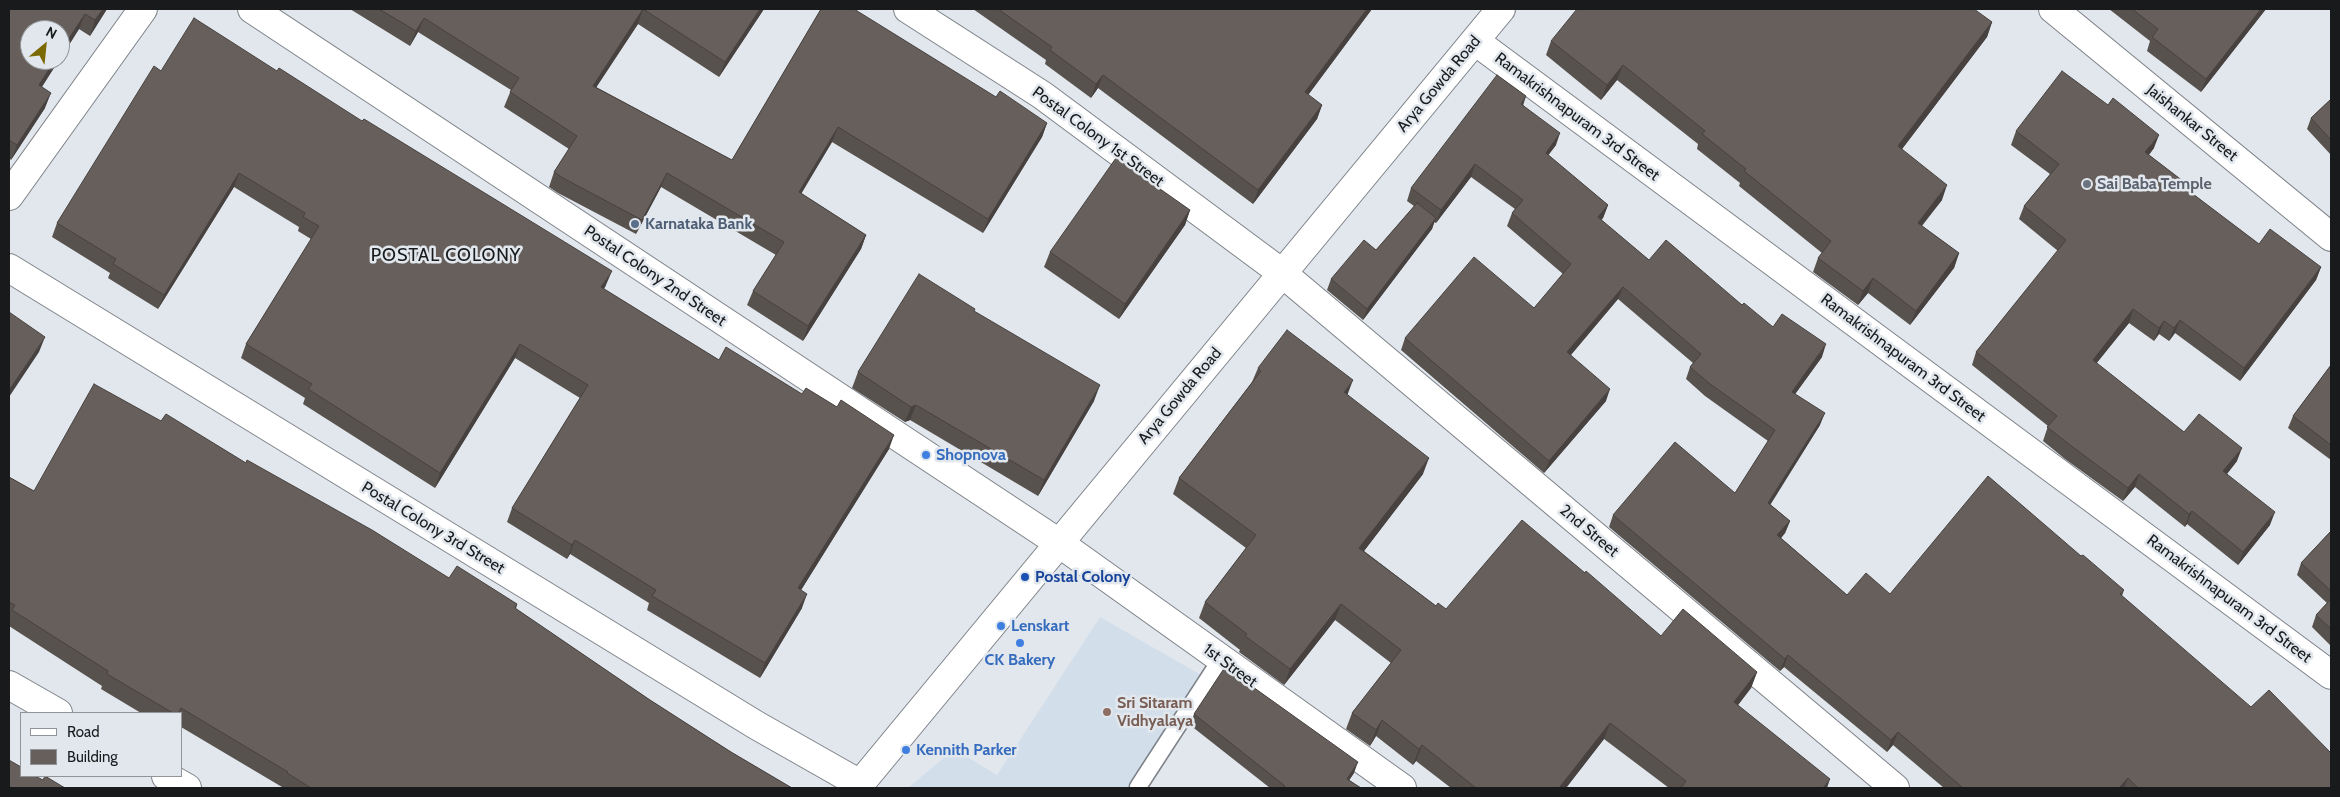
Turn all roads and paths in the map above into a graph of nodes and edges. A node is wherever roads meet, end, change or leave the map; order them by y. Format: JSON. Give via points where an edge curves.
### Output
{"nodes":[{"id":1,"x":143,"y":9,"type":"edge"},
{"id":2,"x":252,"y":9,"type":"edge"},
{"id":3,"x":908,"y":9,"type":"edge"},
{"id":4,"x":1501,"y":9,"type":"edge"},
{"id":5,"x":2053,"y":9,"type":"edge"},
{"id":6,"x":1475,"y":41,"type":"junction"},
{"id":7,"x":9,"y":196,"type":"edge"},
{"id":8,"x":2331,"y":237,"type":"edge"},
{"id":9,"x":9,"y":268,"type":"edge"},
{"id":10,"x":1282,"y":273,"type":"junction"},
{"id":11,"x":1059,"y":543,"type":"junction"},
{"id":12,"x":1221,"y":660,"type":"junction"},
{"id":13,"x":2331,"y":675,"type":"edge"},
{"id":14,"x":9,"y":685,"type":"edge"},
{"id":15,"x":56,"y":712,"type":"edge"},
{"id":16,"x":168,"y":777,"type":"edge"},
{"id":17,"x":860,"y":784,"type":"joint"},
{"id":18,"x":187,"y":788,"type":"edge"},
{"id":19,"x":1138,"y":788,"type":"edge"},
{"id":20,"x":1402,"y":788,"type":"edge"},
{"id":21,"x":1895,"y":788,"type":"edge"}],
"edges":[{"from":1,"to":7,"type":"street"},
{"from":2,"to":11,"type":"street","name":"Postal Colony 2nd Street"},
{"from":3,"to":10,"type":"street","name":"Postal Colony 1st Street","via":[[1042,95]]},
{"from":4,"to":6,"type":"street","name":"Arya Gowda Road"},
{"from":5,"to":8,"type":"street","name":"Jaishankar Street"},
{"from":6,"to":10,"type":"street","name":"Arya Gowda Road"},
{"from":6,"to":13,"type":"street","name":"Ramakrishnapuram 3rd Street"},
{"from":9,"to":17,"type":"street","name":"Postal Colony 3rd Street","via":[[748,720]]},
{"from":10,"to":11,"type":"street","name":"Arya Gowda Road"},
{"from":10,"to":21,"type":"street","name":"2nd Street"},
{"from":11,"to":12,"type":"street","name":"1st Street"},
{"from":11,"to":17,"type":"street","name":"Arya Gowda Road"},
{"from":12,"to":19,"type":"lane"},
{"from":12,"to":20,"type":"street","name":"1st Street"},
{"from":14,"to":15,"type":"street"},
{"from":16,"to":18,"type":"street"}]}
